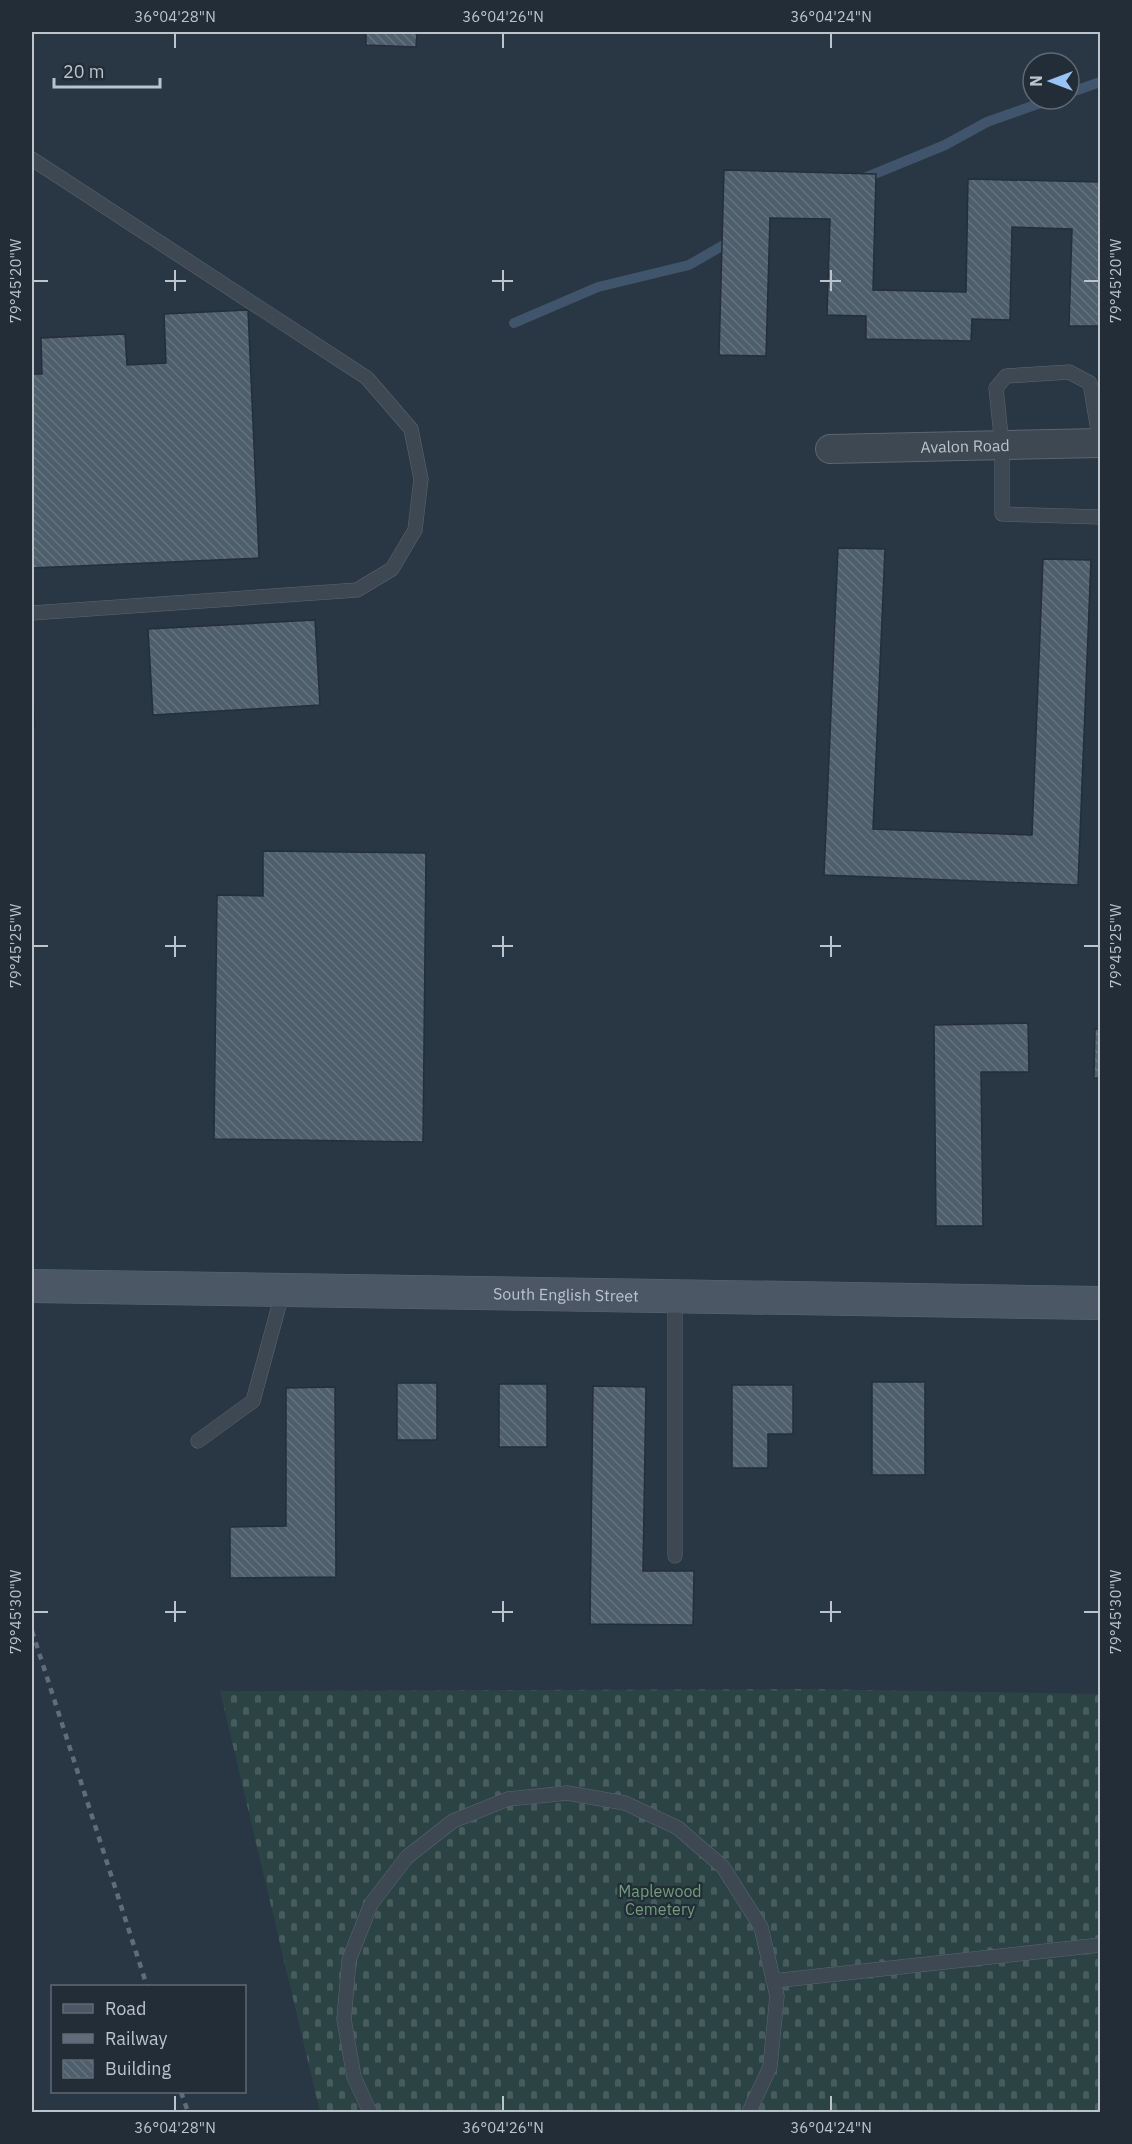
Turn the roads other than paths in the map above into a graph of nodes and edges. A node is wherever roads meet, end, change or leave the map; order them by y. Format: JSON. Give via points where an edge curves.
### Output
{"nodes":[{"id":1,"x":32,"y":159,"type":"edge"},
{"id":2,"x":1101,"y":442,"type":"edge"},
{"id":3,"x":1002,"y":445,"type":"junction"},
{"id":4,"x":830,"y":449,"type":"dead end"},
{"id":5,"x":1101,"y":517,"type":"edge"},
{"id":6,"x":32,"y":613,"type":"edge"},
{"id":7,"x":32,"y":1286,"type":"edge"},
{"id":8,"x":283,"y":1291,"type":"junction"},
{"id":9,"x":675,"y":1296,"type":"junction"},
{"id":10,"x":1101,"y":1303,"type":"edge"},
{"id":11,"x":198,"y":1441,"type":"dead end"},
{"id":12,"x":675,"y":1556,"type":"dead end"},
{"id":13,"x":1101,"y":1945,"type":"edge"},
{"id":14,"x":773,"y":1982,"type":"junction"},
{"id":15,"x":759,"y":2091,"type":"junction"},
{"id":16,"x":370,"y":2112,"type":"edge"},
{"id":17,"x":749,"y":2112,"type":"edge"},
{"id":18,"x":762,"y":2112,"type":"edge"}],
"edges":[{"from":1,"to":6,"type":"lane","via":[[367,378],[411,429],[421,478],[415,530],[393,569],[357,590]]},
{"from":2,"to":3,"type":"street","name":"Avalon Road"},
{"from":2,"to":3,"type":"lane","via":[[1090,383],[1069,372],[1006,376],[996,388]]},
{"from":3,"to":4,"type":"street","name":"Avalon Road"},
{"from":3,"to":5,"type":"lane","via":[[1002,513]]},
{"from":7,"to":8,"type":"street","name":"South English Street"},
{"from":8,"to":9,"type":"street","name":"South English Street"},
{"from":8,"to":11,"type":"lane","via":[[253,1401]]},
{"from":9,"to":10,"type":"street","name":"South English Street"},
{"from":9,"to":12,"type":"lane"},
{"from":13,"to":14,"type":"lane"},
{"from":14,"to":15,"type":"lane","via":[[777,1996],[770,2067]]},
{"from":14,"to":16,"type":"lane","via":[[761,1927],[723,1867],[678,1828],[625,1803],[567,1793],[508,1799],[453,1821],[407,1857],[371,1904],[349,1960],[344,2019],[354,2077]]},
{"from":15,"to":17,"type":"lane"},
{"from":15,"to":18,"type":"lane"}]}
